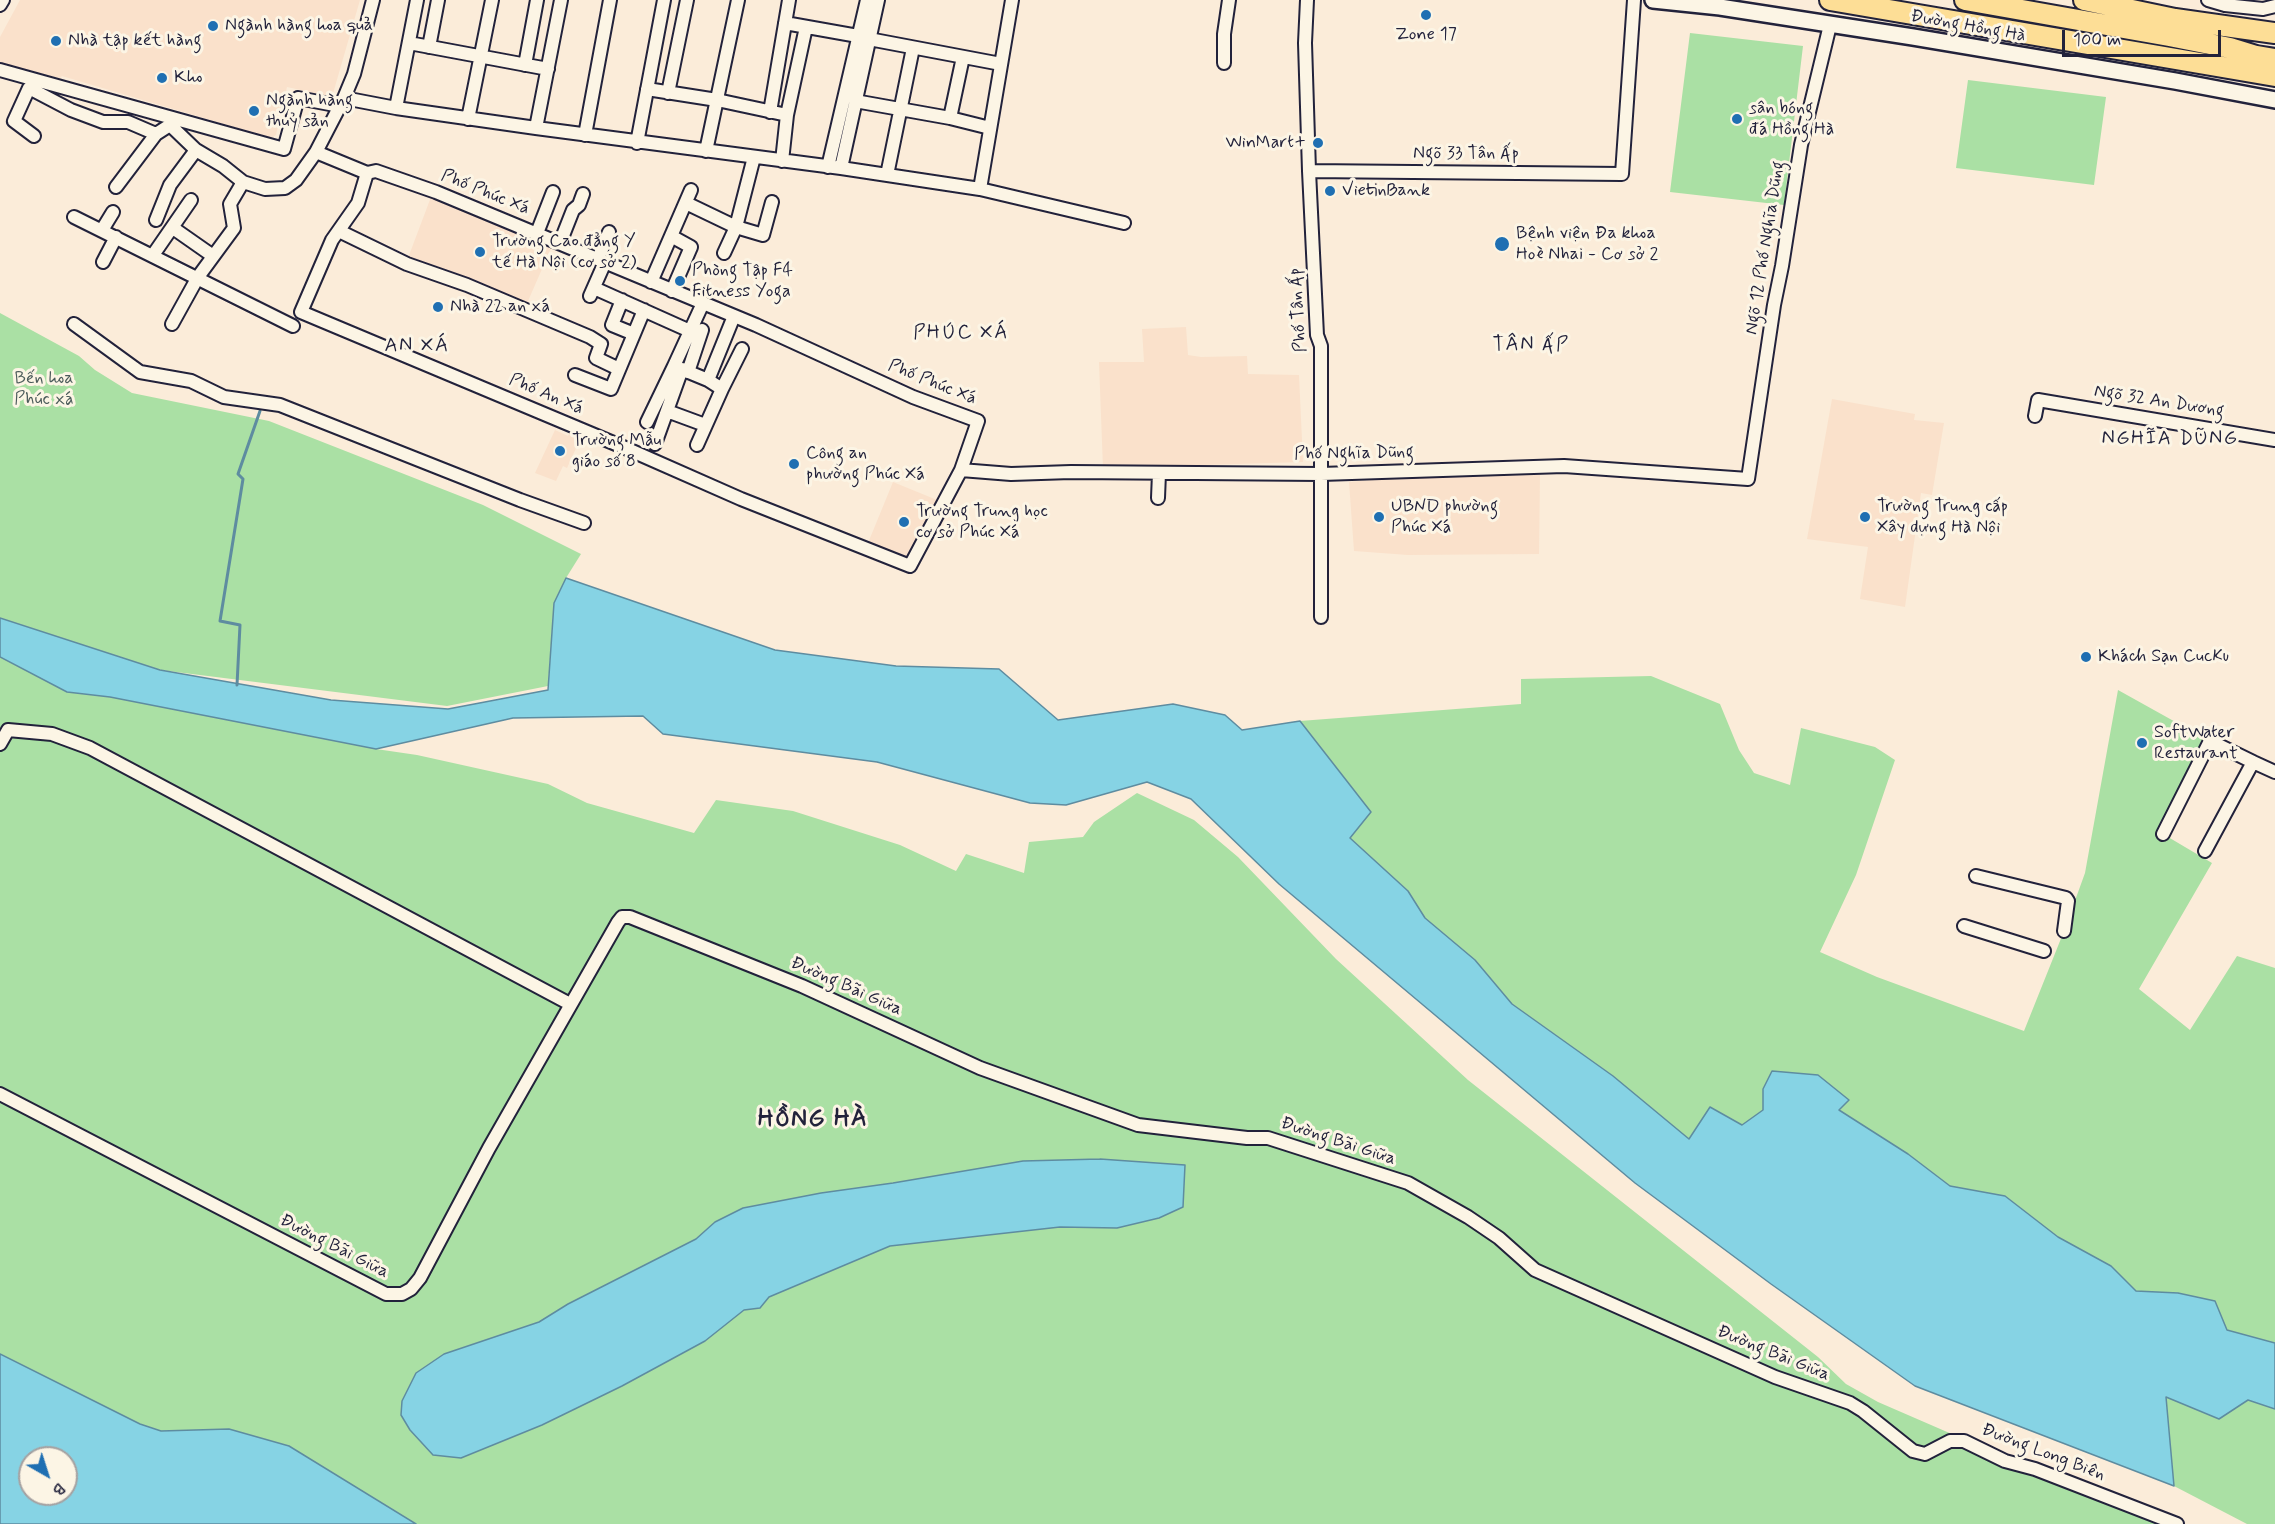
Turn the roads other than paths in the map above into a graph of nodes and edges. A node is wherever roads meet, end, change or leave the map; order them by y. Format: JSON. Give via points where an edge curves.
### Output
{"nodes":[{"id":1,"x":3,"y":0,"type":"edge"},
{"id":2,"x":373,"y":0,"type":"edge"},
{"id":3,"x":417,"y":0,"type":"edge"},
{"id":4,"x":438,"y":0,"type":"edge"},
{"id":5,"x":492,"y":0,"type":"edge"},
{"id":6,"x":537,"y":0,"type":"edge"},
{"id":7,"x":561,"y":0,"type":"edge"},
{"id":8,"x":609,"y":0,"type":"edge"},
{"id":9,"x":664,"y":0,"type":"edge"},
{"id":10,"x":670,"y":0,"type":"edge"},
{"id":11,"x":738,"y":0,"type":"edge"},
{"id":12,"x":789,"y":0,"type":"edge"},
{"id":13,"x":867,"y":0,"type":"edge"},
{"id":14,"x":878,"y":0,"type":"edge"},
{"id":15,"x":1012,"y":0,"type":"edge"},
{"id":16,"x":1229,"y":0,"type":"edge"},
{"id":17,"x":1307,"y":0,"type":"edge"},
{"id":18,"x":1634,"y":0,"type":"edge"},
{"id":19,"x":1653,"y":0,"type":"edge"},
{"id":20,"x":1830,"y":0,"type":"edge"},
{"id":21,"x":1965,"y":0,"type":"edge"},
{"id":22,"x":2084,"y":0,"type":"edge"},
{"id":23,"x":2208,"y":0,"type":"edge"},
{"id":24,"x":686,"y":2,"type":"edge"},
{"id":25,"x":0,"y":5,"type":"edge"},
{"id":26,"x":2275,"y":6,"type":"edge"},
{"id":27,"x":785,"y":23,"type":"junction"},
{"id":28,"x":1830,"y":25,"type":"junction"},
{"id":29,"x":806,"y":27,"type":"junction"},
{"id":30,"x":2275,"y":33,"type":"edge"},
{"id":31,"x":864,"y":38,"type":"junction"},
{"id":32,"x":409,"y":43,"type":"junction"},
{"id":33,"x":429,"y":47,"type":"junction"},
{"id":34,"x":913,"y":48,"type":"junction"},
{"id":35,"x":480,"y":57,"type":"junction"},
{"id":36,"x":963,"y":57,"type":"junction"},
{"id":37,"x":2266,"y":58,"type":"edge"},
{"id":38,"x":1224,"y":63,"type":"dead end"},
{"id":39,"x":2206,"y":63,"type":"junction"},
{"id":40,"x":1001,"y":64,"type":"junction"},
{"id":41,"x":525,"y":65,"type":"junction"},
{"id":42,"x":548,"y":69,"type":"junction"},
{"id":43,"x":0,"y":70,"type":"edge"},
{"id":44,"x":2275,"y":76,"type":"edge"},
{"id":45,"x":647,"y":89,"type":"junction"},
{"id":46,"x":668,"y":93,"type":"junction"},
{"id":47,"x":717,"y":100,"type":"junction"},
{"id":48,"x":2275,"y":100,"type":"edge"},
{"id":49,"x":855,"y":101,"type":"junction"},
{"id":50,"x":342,"y":102,"type":"junction"},
{"id":51,"x":396,"y":108,"type":"junction"},
{"id":52,"x":901,"y":110,"type":"junction"},
{"id":53,"x":770,"y":112,"type":"junction"},
{"id":54,"x":787,"y":115,"type":"junction"},
{"id":55,"x":468,"y":118,"type":"junction"},
{"id":56,"x":950,"y":118,"type":"junction"},
{"id":57,"x":536,"y":128,"type":"junction"},
{"id":58,"x":990,"y":128,"type":"junction"},
{"id":59,"x":156,"y":134,"type":"junction"},
{"id":60,"x":585,"y":135,"type":"junction"},
{"id":61,"x":34,"y":136,"type":"dead end"},
{"id":62,"x":637,"y":143,"type":"junction"},
{"id":63,"x":196,"y":150,"type":"junction"},
{"id":64,"x":316,"y":152,"type":"junction"},
{"id":65,"x":706,"y":152,"type":"junction"},
{"id":66,"x":754,"y":158,"type":"junction"},
{"id":67,"x":782,"y":161,"type":"junction"},
{"id":68,"x":834,"y":168,"type":"junction"},
{"id":69,"x":1310,"y":171,"type":"junction"},
{"id":70,"x":367,"y":173,"type":"junction"},
{"id":71,"x":886,"y":175,"type":"junction"},
{"id":72,"x":243,"y":182,"type":"junction"},
{"id":73,"x":116,"y":187,"type":"dead end"},
{"id":74,"x":980,"y":189,"type":"junction"},
{"id":75,"x":691,"y":190,"type":"dead end"},
{"id":76,"x":553,"y":192,"type":"dead end"},
{"id":77,"x":583,"y":194,"type":"dead end"},
{"id":78,"x":191,"y":200,"type":"dead end"},
{"id":79,"x":772,"y":202,"type":"dead end"},
{"id":80,"x":686,"y":203,"type":"junction"},
{"id":81,"x":113,"y":212,"type":"dead end"},
{"id":82,"x":74,"y":217,"type":"dead end"},
{"id":83,"x":156,"y":220,"type":"dead end"},
{"id":84,"x":1124,"y":223,"type":"dead end"},
{"id":85,"x":736,"y":226,"type":"junction"},
{"id":86,"x":173,"y":228,"type":"junction"},
{"id":87,"x":102,"y":230,"type":"junction"},
{"id":88,"x":339,"y":231,"type":"junction"},
{"id":89,"x":609,"y":232,"type":"dead end"},
{"id":90,"x":537,"y":233,"type":"junction"},
{"id":91,"x":671,"y":236,"type":"junction"},
{"id":92,"x":116,"y":237,"type":"junction"},
{"id":93,"x":560,"y":243,"type":"junction"},
{"id":94,"x":724,"y":254,"type":"dead end"},
{"id":95,"x":153,"y":255,"type":"junction"},
{"id":96,"x":213,"y":256,"type":"junction"},
{"id":97,"x":601,"y":260,"type":"junction"},
{"id":98,"x":103,"y":262,"type":"dead end"},
{"id":99,"x":198,"y":277,"type":"junction"},
{"id":100,"x":651,"y":282,"type":"junction"},
{"id":101,"x":672,"y":291,"type":"junction"},
{"id":102,"x":622,"y":300,"type":"junction"},
{"id":103,"x":703,"y":303,"type":"junction"},
{"id":104,"x":644,"y":310,"type":"junction"},
{"id":105,"x":734,"y":316,"type":"junction"},
{"id":106,"x":74,"y":324,"type":"dead end"},
{"id":107,"x":172,"y":324,"type":"dead end"},
{"id":108,"x":293,"y":326,"type":"dead end"},
{"id":109,"x":696,"y":330,"type":"junction"},
{"id":110,"x":634,"y":334,"type":"junction"},
{"id":111,"x":742,"y":349,"type":"dead end"},
{"id":112,"x":619,"y":369,"type":"junction"},
{"id":113,"x":681,"y":369,"type":"junction"},
{"id":114,"x":575,"y":375,"type":"dead end"},
{"id":115,"x":708,"y":380,"type":"junction"},
{"id":116,"x":722,"y":389,"type":"junction"},
{"id":117,"x":667,"y":411,"type":"junction"},
{"id":118,"x":2035,"y":416,"type":"dead end"},
{"id":119,"x":647,"y":422,"type":"dead end"},
{"id":120,"x":705,"y":425,"type":"junction"},
{"id":121,"x":2275,"y":440,"type":"edge"},
{"id":122,"x":655,"y":444,"type":"dead end"},
{"id":123,"x":696,"y":445,"type":"dead end"},
{"id":124,"x":961,"y":470,"type":"junction"},
{"id":125,"x":1159,"y":473,"type":"junction"},
{"id":126,"x":1321,"y":474,"type":"junction"},
{"id":127,"x":1748,"y":479,"type":"joint"},
{"id":128,"x":1158,"y":498,"type":"dead end"},
{"id":129,"x":584,"y":523,"type":"dead end"},
{"id":130,"x":1322,"y":617,"type":"dead end"},
{"id":131,"x":0,"y":744,"type":"edge"},
{"id":132,"x":2253,"y":762,"type":"junction"},
{"id":133,"x":2275,"y":772,"type":"edge"},
{"id":134,"x":2163,"y":834,"type":"dead end"},
{"id":135,"x":2205,"y":851,"type":"dead end"},
{"id":136,"x":1976,"y":876,"type":"dead end"},
{"id":137,"x":1964,"y":926,"type":"dead end"},
{"id":138,"x":2064,"y":931,"type":"dead end"},
{"id":139,"x":2044,"y":951,"type":"dead end"},
{"id":140,"x":570,"y":1004,"type":"junction"},
{"id":141,"x":0,"y":1094,"type":"edge"},
{"id":142,"x":1870,"y":1417,"type":"joint"},
{"id":143,"x":2177,"y":1524,"type":"edge"}],
"edges":[{"from":1,"to":25,"type":"street"},
{"from":2,"to":50,"type":"street","via":[[354,74]]},
{"from":3,"to":32,"type":"street"},
{"from":4,"to":33,"type":"street"},
{"from":5,"to":35,"type":"street"},
{"from":6,"to":41,"type":"street"},
{"from":7,"to":42,"type":"street"},
{"from":8,"to":60,"type":"street"},
{"from":9,"to":45,"type":"street"},
{"from":10,"to":24,"type":"street"},
{"from":11,"to":47,"type":"street"},
{"from":12,"to":27,"type":"street"},
{"from":13,"to":31,"type":"street"},
{"from":14,"to":31,"type":"street"},
{"from":15,"to":40,"type":"street"},
{"from":16,"to":38,"type":"street"},
{"from":17,"to":69,"type":"street","name":"Phố Tân Ấp"},
{"from":18,"to":69,"type":"street","name":"Ngõ 33 Tân Ấp","via":[[1622,174]]},
{"from":19,"to":28,"type":"street","name":"Đường Hồng Hà"},
{"from":20,"to":39,"type":"main road"},
{"from":21,"to":37,"type":"main road","via":[[2180,38]]},
{"from":22,"to":30,"type":"main road","via":[[2175,19]]},
{"from":23,"to":26,"type":"street","via":[[2225,6]]},
{"from":24,"to":46,"type":"street"},
{"from":27,"to":29,"type":"street"},
{"from":27,"to":53,"type":"street"},
{"from":28,"to":48,"type":"street","name":"Đường Hồng Hà"},
{"from":28,"to":127,"type":"street","name":"Ngõ 12 Phố Nghĩa Dũng","via":[[1801,145]]},
{"from":29,"to":31,"type":"street"},
{"from":29,"to":54,"type":"street"},
{"from":31,"to":34,"type":"street"},
{"from":31,"to":49,"type":"street"},
{"from":31,"to":68,"type":"street"},
{"from":32,"to":33,"type":"street"},
{"from":32,"to":51,"type":"street"},
{"from":33,"to":35,"type":"street"},
{"from":34,"to":36,"type":"street"},
{"from":34,"to":52,"type":"street"},
{"from":35,"to":41,"type":"street"},
{"from":35,"to":55,"type":"street"},
{"from":36,"to":40,"type":"street"},
{"from":36,"to":56,"type":"street"},
{"from":37,"to":39,"type":"main road"},
{"from":39,"to":44,"type":"main road"},
{"from":40,"to":58,"type":"street"},
{"from":41,"to":42,"type":"street"},
{"from":42,"to":57,"type":"street"},
{"from":43,"to":50,"type":"street","via":[[284,149],[298,98]]},
{"from":45,"to":46,"type":"street"},
{"from":45,"to":62,"type":"street"},
{"from":46,"to":47,"type":"street"},
{"from":47,"to":53,"type":"street"},
{"from":47,"to":65,"type":"street"},
{"from":49,"to":52,"type":"street"},
{"from":49,"to":68,"type":"street"},
{"from":50,"to":51,"type":"street"},
{"from":50,"to":64,"type":"street"},
{"from":51,"to":55,"type":"street"},
{"from":52,"to":56,"type":"street"},
{"from":52,"to":71,"type":"street"},
{"from":53,"to":54,"type":"street"},
{"from":54,"to":67,"type":"street"},
{"from":55,"to":57,"type":"street"},
{"from":56,"to":58,"type":"street"},
{"from":57,"to":60,"type":"street"},
{"from":58,"to":74,"type":"street"},
{"from":59,"to":61,"type":"street","via":[[128,122],[103,122],[29,88],[14,121]]},
{"from":59,"to":63,"type":"street","via":[[170,125]]},
{"from":59,"to":73,"type":"street"},
{"from":60,"to":62,"type":"street"},
{"from":62,"to":65,"type":"street"},
{"from":63,"to":72,"type":"street"},
{"from":63,"to":83,"type":"street","via":[[170,185]]},
{"from":64,"to":70,"type":"street","name":"Phố Phúc Xá"},
{"from":64,"to":72,"type":"street","via":[[296,180],[285,188],[265,189]]},
{"from":65,"to":66,"type":"street"},
{"from":66,"to":67,"type":"street"},
{"from":66,"to":85,"type":"street"},
{"from":67,"to":68,"type":"street"},
{"from":68,"to":71,"type":"street"},
{"from":69,"to":126,"type":"street","name":"Phố Tân Ấp","via":[[1317,335],[1321,346]]},
{"from":70,"to":88,"type":"street","via":[[358,203]]},
{"from":70,"to":90,"type":"street","name":"Phố Phúc Xá","via":[[376,171],[436,192]]},
{"from":71,"to":74,"type":"street"},
{"from":72,"to":96,"type":"street","via":[[230,204],[234,228]]},
{"from":74,"to":84,"type":"street"},
{"from":75,"to":80,"type":"street"},
{"from":76,"to":90,"type":"street"},
{"from":77,"to":93,"type":"street"},
{"from":78,"to":86,"type":"street"},
{"from":79,"to":85,"type":"street","via":[[763,236]]},
{"from":80,"to":85,"type":"street"},
{"from":80,"to":91,"type":"street"},
{"from":81,"to":87,"type":"street"},
{"from":82,"to":87,"type":"street"},
{"from":85,"to":94,"type":"street"},
{"from":86,"to":95,"type":"street"},
{"from":86,"to":96,"type":"street"},
{"from":87,"to":92,"type":"street"},
{"from":88,"to":112,"type":"street","via":[[407,264],[590,337],[601,344],[596,358]]},
{"from":88,"to":124,"type":"street","name":"Phố An Xá","via":[[301,312],[741,499],[910,566]]},
{"from":89,"to":97,"type":"street"},
{"from":90,"to":93,"type":"street","name":"Phố Phúc Xá"},
{"from":91,"to":100,"type":"street"},
{"from":91,"to":101,"type":"street","via":[[691,247]]},
{"from":92,"to":95,"type":"street"},
{"from":92,"to":98,"type":"street"},
{"from":93,"to":97,"type":"street","name":"Phố Phúc Xá"},
{"from":95,"to":99,"type":"street"},
{"from":96,"to":99,"type":"street"},
{"from":97,"to":100,"type":"street","name":"Phố Phúc Xá"},
{"from":97,"to":102,"type":"street","via":[[592,292]]},
{"from":99,"to":107,"type":"street"},
{"from":99,"to":108,"type":"street"},
{"from":100,"to":101,"type":"street","name":"Phố Phúc Xá"},
{"from":101,"to":103,"type":"street","name":"Phố Phúc Xá"},
{"from":102,"to":104,"type":"street"},
{"from":102,"to":110,"type":"street","via":[[612,325]]},
{"from":103,"to":105,"type":"street","name":"Phố Phúc Xá"},
{"from":103,"to":109,"type":"street"},
{"from":104,"to":109,"type":"street"},
{"from":104,"to":110,"type":"street"},
{"from":105,"to":115,"type":"street"},
{"from":105,"to":124,"type":"street","name":"Phố Phúc Xá","via":[[913,397],[978,421]]},
{"from":106,"to":129,"type":"street","via":[[140,372],[191,381],[225,397],[280,405]]},
{"from":109,"to":113,"type":"street"},
{"from":110,"to":112,"type":"street"},
{"from":111,"to":116,"type":"street"},
{"from":112,"to":114,"type":"street","via":[[611,389]]},
{"from":113,"to":115,"type":"street"},
{"from":113,"to":117,"type":"street"},
{"from":113,"to":119,"type":"street"},
{"from":115,"to":116,"type":"street"},
{"from":116,"to":120,"type":"street"},
{"from":117,"to":120,"type":"street"},
{"from":117,"to":122,"type":"street"},
{"from":118,"to":121,"type":"street","name":"Ngõ 32 An Dương","via":[[2038,400]]},
{"from":120,"to":123,"type":"street"},
{"from":124,"to":125,"type":"street","name":"Phố Nghĩa Dũng","via":[[1011,474]]},
{"from":125,"to":126,"type":"street","name":"Phố Nghĩa Dũng"},
{"from":125,"to":128,"type":"street"},
{"from":126,"to":127,"type":"street","name":"Phố Nghĩa Dũng","via":[[1564,466]]},
{"from":126,"to":130,"type":"street","name":"Phố Tân Ấp"},
{"from":131,"to":140,"type":"street","via":[[8,730],[52,734],[82,745]]},
{"from":132,"to":133,"type":"street"},
{"from":132,"to":134,"type":"street","via":[[2210,741]]},
{"from":132,"to":135,"type":"street"},
{"from":136,"to":138,"type":"street","via":[[2066,898]]},
{"from":137,"to":139,"type":"street"},
{"from":140,"to":141,"type":"street","name":"Đường Bãi Giữa","via":[[420,1278],[402,1294],[386,1294]]},
{"from":140,"to":142,"type":"street","name":"Đường Bãi Giữa","via":[[618,922],[622,917],[630,917],[802,986],[980,1068],[1138,1125],[1268,1138],[1408,1183],[1499,1238],[1535,1270],[1775,1377],[1850,1403]]},
{"from":142,"to":143,"type":"street","name":"Đường Long Biên","via":[[1912,1451],[1931,1452],[1950,1441],[1964,1441],[2005,1461]]}]}
